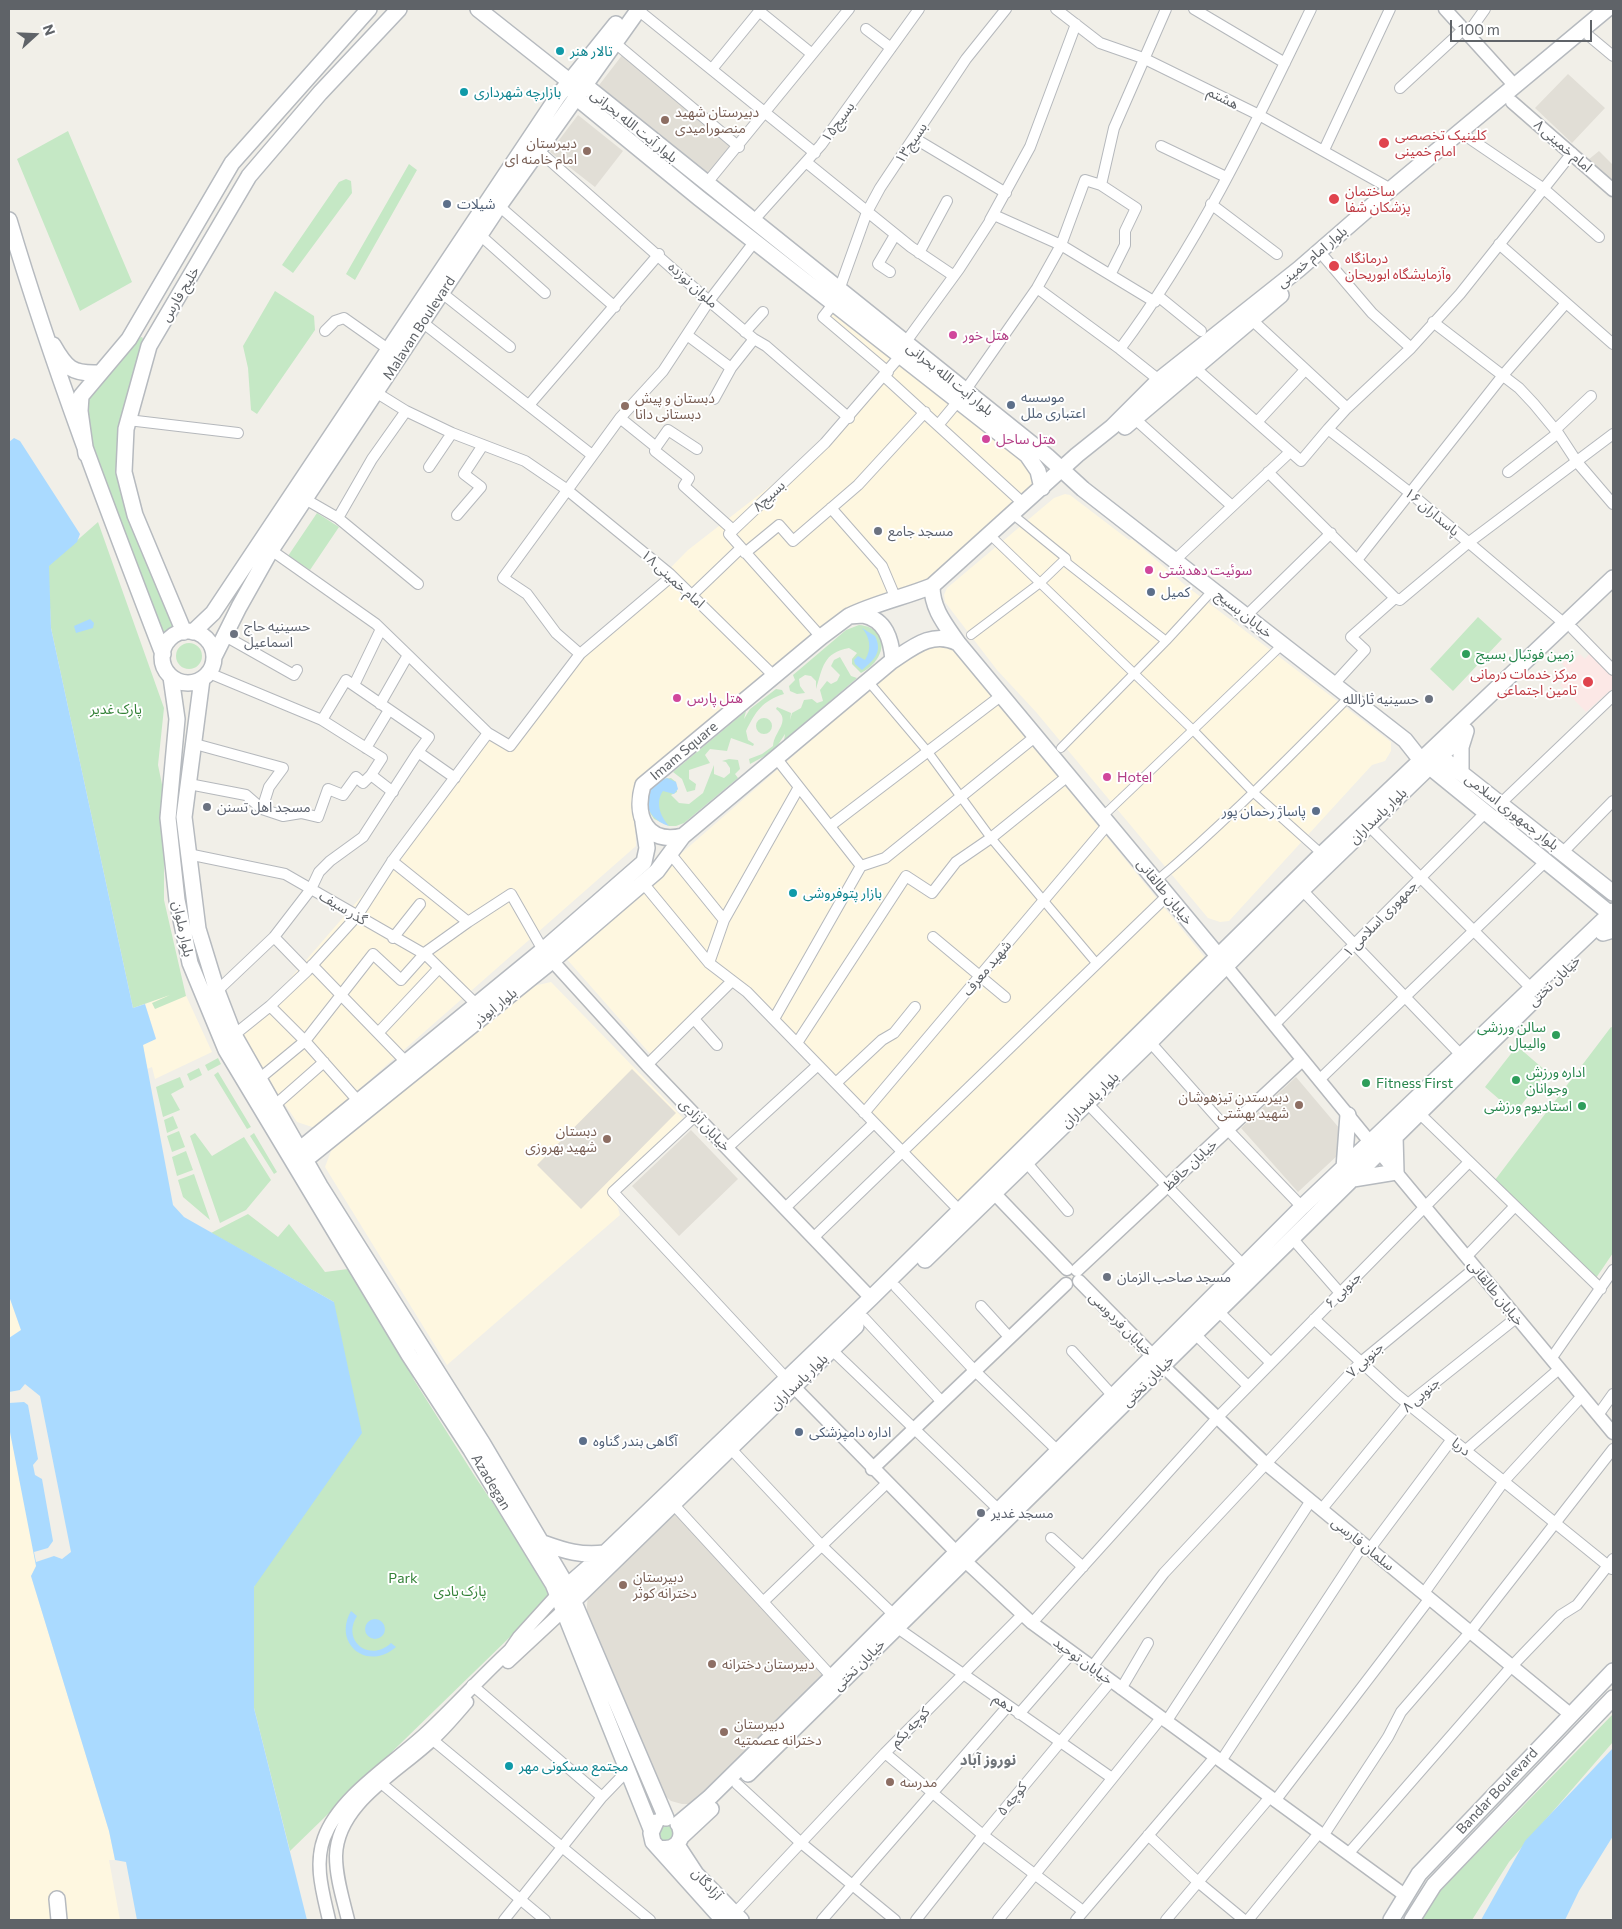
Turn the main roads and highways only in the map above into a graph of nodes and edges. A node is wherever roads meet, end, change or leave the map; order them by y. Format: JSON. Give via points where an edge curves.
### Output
{"nodes":[{"id":1,"x":369,"y":9,"type":"edge"},
{"id":2,"x":398,"y":9,"type":"edge"},
{"id":3,"x":478,"y":9,"type":"edge"},
{"id":4,"x":635,"y":9,"type":"edge"},
{"id":5,"x":1607,"y":9,"type":"edge"},
{"id":6,"x":1613,"y":15,"type":"edge"},
{"id":7,"x":312,"y":71,"type":"junction"},
{"id":8,"x":569,"y":82,"type":"junction"},
{"id":9,"x":328,"y":84,"type":"junction"},
{"id":10,"x":581,"y":92,"type":"junction"},
{"id":11,"x":676,"y":169,"type":"junction"},
{"id":12,"x":9,"y":220,"type":"edge"},
{"id":13,"x":435,"y":295,"type":"junction"},
{"id":14,"x":836,"y":296,"type":"junction"},
{"id":15,"x":40,"y":325,"type":"junction"},
{"id":16,"x":98,"y":373,"type":"junction"},
{"id":17,"x":1176,"y":374,"type":"junction"},
{"id":18,"x":1004,"y":429,"type":"junction"},
{"id":19,"x":86,"y":454,"type":"junction"},
{"id":20,"x":1077,"y":455,"type":"junction"},
{"id":21,"x":1047,"y":456,"type":"junction"},
{"id":22,"x":1066,"y":473,"type":"junction"},
{"id":23,"x":1042,"y":488,"type":"junction"},
{"id":24,"x":1083,"y":489,"type":"junction"},
{"id":25,"x":1613,"y":578,"type":"edge"},
{"id":26,"x":932,"y":586,"type":"junction"},
{"id":27,"x":1613,"y":590,"type":"edge"},
{"id":28,"x":849,"y":616,"type":"junction"},
{"id":29,"x":1569,"y":627,"type":"junction"},
{"id":30,"x":189,"y":632,"type":"junction"},
{"id":31,"x":964,"y":639,"type":"junction"},
{"id":32,"x":162,"y":654,"type":"junction"},
{"id":33,"x":214,"y":657,"type":"junction"},
{"id":34,"x":892,"y":660,"type":"junction"},
{"id":35,"x":205,"y":676,"type":"junction"},
{"id":36,"x":172,"y":677,"type":"junction"},
{"id":37,"x":1462,"y":729,"type":"junction"},
{"id":38,"x":1411,"y":742,"type":"junction"},
{"id":39,"x":1430,"y":758,"type":"junction"},
{"id":40,"x":1461,"y":774,"type":"junction"},
{"id":41,"x":643,"y":822,"type":"junction"},
{"id":42,"x":683,"y":836,"type":"junction"},
{"id":43,"x":644,"y":862,"type":"junction"},
{"id":44,"x":657,"y":871,"type":"junction"},
{"id":45,"x":1612,"y":891,"type":"edge"},
{"id":46,"x":1609,"y":922,"type":"edge"},
{"id":47,"x":547,"y":956,"type":"junction"},
{"id":48,"x":1222,"y":961,"type":"junction"},
{"id":49,"x":1109,"y":1074,"type":"junction"},
{"id":50,"x":1348,"y":1115,"type":"road end"},
{"id":51,"x":1395,"y":1136,"type":"junction"},
{"id":52,"x":1375,"y":1147,"type":"junction"},
{"id":53,"x":297,"y":1159,"type":"junction"},
{"id":54,"x":1349,"y":1174,"type":"junction"},
{"id":55,"x":1158,"y":1361,"type":"junction"},
{"id":56,"x":790,"y":1383,"type":"junction"},
{"id":57,"x":655,"y":1514,"type":"junction"},
{"id":58,"x":543,"y":1542,"type":"junction"},
{"id":59,"x":605,"y":1553,"type":"junction"},
{"id":60,"x":960,"y":1556,"type":"junction"},
{"id":61,"x":562,"y":1590,"type":"junction"},
{"id":62,"x":570,"y":1605,"type":"junction"},
{"id":63,"x":895,"y":1620,"type":"junction"},
{"id":64,"x":1613,"y":1671,"type":"edge"},
{"id":65,"x":1613,"y":1698,"type":"edge"},
{"id":66,"x":1519,"y":1768,"type":"junction"},
{"id":67,"x":1533,"y":1780,"type":"junction"},
{"id":68,"x":652,"y":1829,"type":"junction"},
{"id":69,"x":675,"y":1831,"type":"junction"},
{"id":70,"x":660,"y":1848,"type":"junction"},
{"id":71,"x":726,"y":1918,"type":"edge"},
{"id":72,"x":1391,"y":1920,"type":"edge"},
{"id":73,"x":1412,"y":1920,"type":"edge"}],
"edges":[{"from":1,"to":7,"type":"main road","name":"خلیج فارس"},
{"from":2,"to":9,"type":"main road","name":"خلیج فارس"},
{"from":3,"to":8,"type":"main road"},
{"from":4,"to":8,"type":"main road","name":"Malavan Boulevard"},
{"from":4,"to":10,"type":"main road","name":"Malavan Boulevard"},
{"from":5,"to":17,"type":"main road","name":"بلوار امام خمینی"},
{"from":6,"to":17,"type":"main road","name":"بلوار امام خمینی","via":[[1252,320],[1194,367]]},
{"from":7,"to":9,"type":"main road"},
{"from":7,"to":16,"type":"main road","name":"خلیج فارس","via":[[232,162],[129,338]]},
{"from":8,"to":10,"type":"main road","name":"بلوار آیت الله بحرانی"},
{"from":8,"to":13,"type":"main road","name":"Malavan Boulevard"},
{"from":9,"to":30,"type":"main road","name":"خلیج فارس","via":[[249,176],[149,346],[128,420],[124,472],[135,515]]},
{"from":10,"to":11,"type":"main road","name":"بلوار آیت الله بحرانی"},
{"from":10,"to":13,"type":"main road","name":"Malavan Boulevard"},
{"from":11,"to":14,"type":"main road","name":"بلوار آیت الله بحرانی","via":[[755,241]]},
{"from":11,"to":14,"type":"main road","name":"بلوار آیت الله بحرانی","via":[[706,184],[753,221]]},
{"from":12,"to":15,"type":"main road","name":"خلیج فارس"},
{"from":13,"to":30,"type":"main road","name":"Malavan Boulevard","via":[[388,349],[213,613]]},
{"from":13,"to":33,"type":"main road","name":"Malavan Boulevard","via":[[422,322],[377,393],[271,550]]},
{"from":14,"to":18,"type":"main road","name":"بلوار آیت الله بحرانی"},
{"from":15,"to":16,"type":"main road","via":[[69,367],[79,374]]},
{"from":15,"to":19,"type":"main road","name":"خلیج فارس"},
{"from":16,"to":19,"type":"main road","name":"خلیج فارس","via":[[81,396]]},
{"from":17,"to":20,"type":"main road","name":"بلوار امام خمینی","via":[[1159,380],[1112,427]]},
{"from":17,"to":22,"type":"main road","name":"بلوار امام خمینی","via":[[1135,418]]},
{"from":18,"to":21,"type":"main road","name":"بلوار آیت الله بحرانی"},
{"from":18,"to":23,"type":"main road","name":"بلوار آیت الله بحرانی","via":[[1038,471]]},
{"from":19,"to":32,"type":"main road","name":"خلیج فارس"},
{"from":20,"to":21,"type":"main road","via":[[1061,461]]},
{"from":20,"to":22,"type":"main road","name":"بلوار امام خمینی"},
{"from":21,"to":22,"type":"main road","name":"بلوار آیت الله بحرانی"},
{"from":22,"to":23,"type":"main road","name":"بلوار امام خمینی"},
{"from":22,"to":24,"type":"main road","name":"بلوار آیت الله بحرانی"},
{"from":23,"to":24,"type":"main road","via":[[1060,485]]},
{"from":23,"to":26,"type":"main road","name":"بلوار امام خمینی"},
{"from":24,"to":38,"type":"main road","name":"خیابان بسیج"},
{"from":25,"to":29,"type":"main road"},
{"from":26,"to":28,"type":"main road","name":"Imam Square","via":[[874,604]]},
{"from":26,"to":31,"type":"main road","name":"خیابان طالقانی","via":[[936,610]]},
{"from":27,"to":29,"type":"main road","name":"بلوار پاسداران"},
{"from":28,"to":34,"type":"main road","via":[[869,616],[882,623],[891,642]]},
{"from":28,"to":41,"type":"main road","name":"Imam Square","via":[[643,786],[638,802]]},
{"from":29,"to":37,"type":"main road","name":"بلوار پاسداران"},
{"from":30,"to":32,"type":"main road","via":[[170,639]]},
{"from":30,"to":33,"type":"main road","via":[[207,641]]},
{"from":31,"to":34,"type":"main road","via":[[927,639]]},
{"from":31,"to":48,"type":"main road","name":"خیابان طالقانی","via":[[1002,695]]},
{"from":32,"to":36,"type":"main road","via":[[166,670]]},
{"from":33,"to":35,"type":"main road"},
{"from":34,"to":42,"type":"main road"},
{"from":35,"to":36,"type":"main road","via":[[186,683]]},
{"from":35,"to":53,"type":"main road","name":"بلوار ملوان","via":[[184,817],[198,928],[216,991],[234,1035],[274,1106]]},
{"from":36,"to":53,"type":"main road","name":"بلوار ملوان","via":[[178,719],[168,818],[182,932],[190,962],[226,1050]]},
{"from":37,"to":38,"type":"main road","via":[[1438,738]]},
{"from":37,"to":39,"type":"main road","name":"بلوار پاسداران"},
{"from":37,"to":40,"type":"main road"},
{"from":38,"to":39,"type":"main road","name":"خیابان بسیج"},
{"from":39,"to":40,"type":"main road","name":"بلوار جمهوری اسلامی"},
{"from":39,"to":46,"type":"main road","name":"بلوار جمهوری اسلامی","via":[[1486,812],[1598,904]]},
{"from":39,"to":48,"type":"main road","name":"بلوار پاسداران","via":[[1302,890]]},
{"from":39,"to":48,"type":"main road","name":"بلوار پاسداران","via":[[1322,854]]},
{"from":40,"to":45,"type":"main road","name":"بلوار جمهوری اسلامی"},
{"from":41,"to":42,"type":"main road","via":[[658,837]]},
{"from":41,"to":43,"type":"main road","via":[[647,848]]},
{"from":42,"to":44,"type":"main road","name":"بلوار ابوذر"},
{"from":43,"to":44,"type":"main road","via":[[654,862]]},
{"from":43,"to":47,"type":"main road","name":"بلوار ابوذر"},
{"from":44,"to":47,"type":"main road","name":"بلوار ابوذر"},
{"from":46,"to":51,"type":"main road","name":"خیابان تختی"},
{"from":46,"to":52,"type":"main road","name":"خیابان تختی","via":[[1461,1055]]},
{"from":47,"to":53,"type":"main road","name":"بلوار ابوذر"},
{"from":47,"to":53,"type":"main road","name":"بلوار ابوذر","via":[[477,1005],[359,1102]]},
{"from":48,"to":49,"type":"main road","name":"بلوار پاسداران"},
{"from":48,"to":49,"type":"main road","name":"بلوار پاسداران","via":[[1150,1042]]},
{"from":49,"to":56,"type":"main road","name":"بلوار پاسداران","via":[[870,1298]]},
{"from":49,"to":56,"type":"main road","name":"بلوار پاسداران","via":[[1087,1103],[832,1350]]},
{"from":50,"to":54,"type":"main road"},
{"from":51,"to":52,"type":"main road","name":"خیابان تختی"},
{"from":51,"to":54,"type":"main road","via":[[1396,1172]]},
{"from":52,"to":54,"type":"main road","name":"خیابان تختی"},
{"from":53,"to":58,"type":"main road","name":"Azadegan"},
{"from":53,"to":61,"type":"main road","name":"Azadegan","via":[[409,1355]]},
{"from":54,"to":55,"type":"main road","name":"خیابان تختی","via":[[1292,1238],[1195,1334]]},
{"from":54,"to":55,"type":"main road","name":"خیابان تختی","via":[[1302,1208]]},
{"from":55,"to":60,"type":"main road","name":"خیابان تختی"},
{"from":55,"to":60,"type":"main road","name":"خیابان تختی","via":[[1113,1396],[998,1509]]},
{"from":56,"to":57,"type":"main road","name":"بلوار پاسداران"},
{"from":56,"to":57,"type":"main road","name":"بلوار پاسداران","via":[[674,1505]]},
{"from":57,"to":59,"type":"main road","name":"بلوار پاسداران"},
{"from":57,"to":62,"type":"main road","name":"بلوار پاسداران"},
{"from":58,"to":59,"type":"main road","via":[[570,1554]]},
{"from":58,"to":61,"type":"main road","name":"Azadegan"},
{"from":59,"to":61,"type":"main road","name":"بلوار پاسداران"},
{"from":60,"to":63,"type":"main road","name":"خیابان تختی"},
{"from":61,"to":62,"type":"main road","name":"Azadegan"},
{"from":62,"to":68,"type":"main road","name":"Azadegan"},
{"from":62,"to":69,"type":"main road","name":"Azadegan"},
{"from":63,"to":69,"type":"main road","name":"خیابان تختی"},
{"from":63,"to":69,"type":"main road","name":"خیابان تختی","via":[[737,1784]]},
{"from":64,"to":66,"type":"main road","name":"Bandar Boulevard"},
{"from":65,"to":67,"type":"main road","name":"Bandar Boulevard"},
{"from":66,"to":67,"type":"main road"},
{"from":66,"to":72,"type":"main road","name":"Bandar Boulevard","via":[[1419,1874]]},
{"from":67,"to":73,"type":"main road","name":"Bandar Boulevard","via":[[1434,1885]]},
{"from":68,"to":69,"type":"main road","via":[[657,1821]]},
{"from":68,"to":70,"type":"main road","name":"آزادگان","via":[[651,1838]]},
{"from":69,"to":70,"type":"main road","via":[[666,1849]]},
{"from":69,"to":71,"type":"main road","name":"آزادگان","via":[[696,1874]]},
{"from":70,"to":71,"type":"main road","name":"آزادگان"}]}
